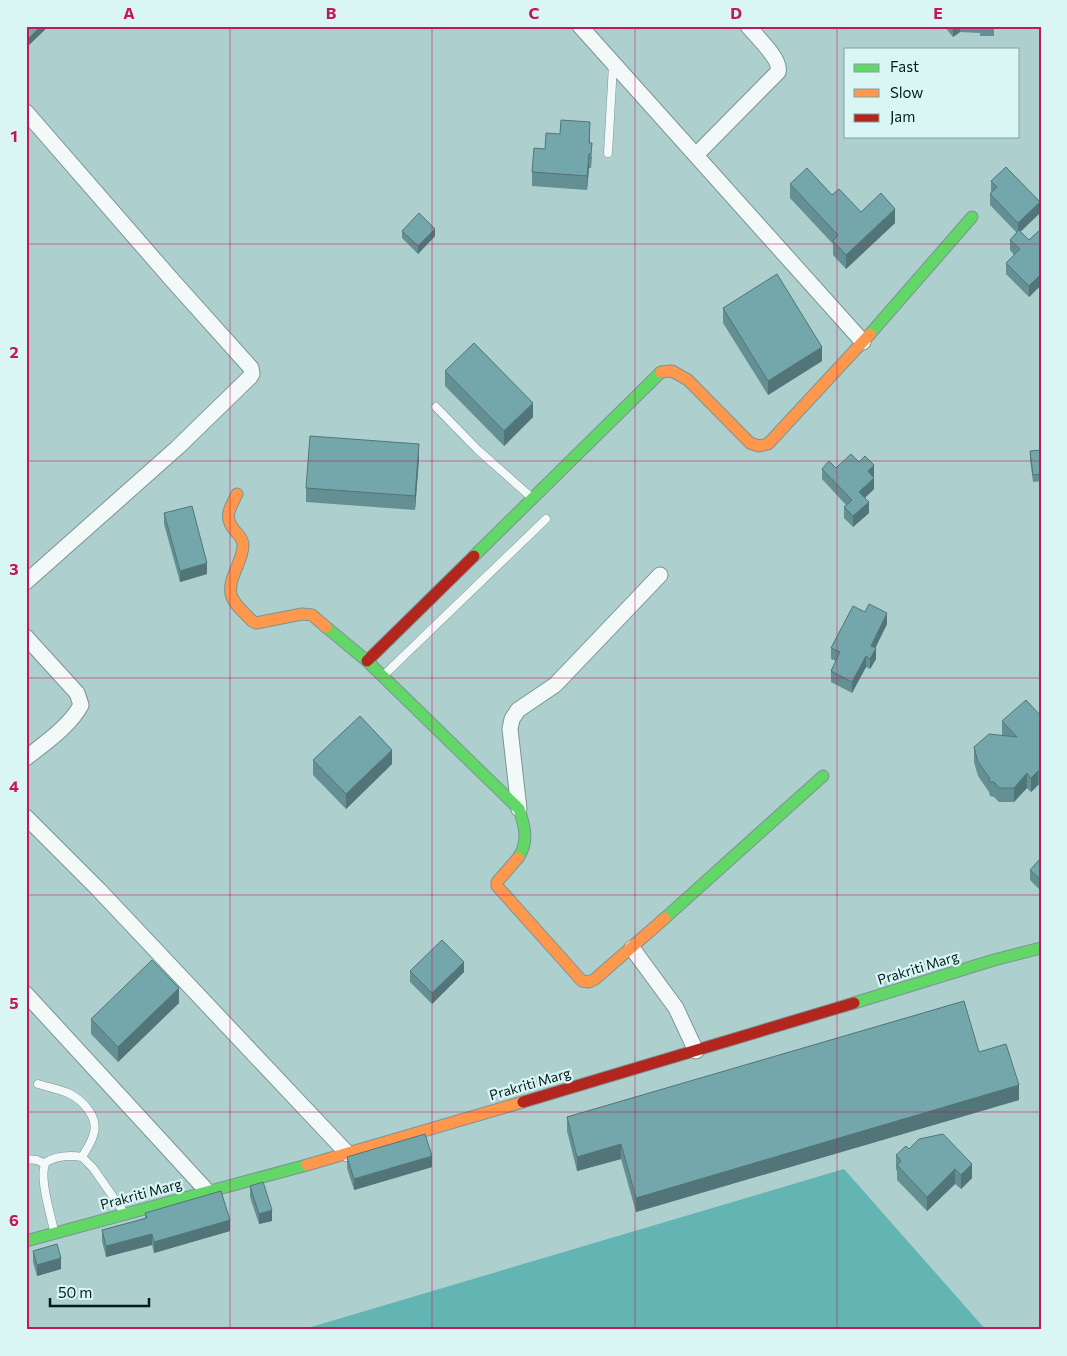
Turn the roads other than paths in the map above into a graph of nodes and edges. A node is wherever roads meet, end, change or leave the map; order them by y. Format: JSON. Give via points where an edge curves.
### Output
{"nodes":[{"id":1,"x":580,"y":26,"type":"edge"},
{"id":2,"x":748,"y":26,"type":"edge"},
{"id":3,"x":613,"y":63,"type":"junction"},
{"id":4,"x":26,"y":112,"type":"edge"},
{"id":5,"x":608,"y":153,"type":"dead end"},
{"id":6,"x":696,"y":155,"type":"junction"},
{"id":7,"x":972,"y":217,"type":"dead end"},
{"id":8,"x":863,"y":342,"type":"junction"},
{"id":9,"x":436,"y":408,"type":"dead end"},
{"id":10,"x":237,"y":494,"type":"dead end"},
{"id":11,"x":532,"y":498,"type":"junction"},
{"id":12,"x":546,"y":519,"type":"dead end"},
{"id":13,"x":660,"y":575,"type":"dead end"},
{"id":14,"x":26,"y":582,"type":"edge"},
{"id":15,"x":26,"y":637,"type":"edge"},
{"id":16,"x":367,"y":661,"type":"junction"},
{"id":17,"x":383,"y":676,"type":"junction"},
{"id":18,"x":26,"y":758,"type":"edge"},
{"id":19,"x":823,"y":776,"type":"dead end"},
{"id":20,"x":519,"y":809,"type":"junction"},
{"id":21,"x":26,"y":817,"type":"edge"},
{"id":22,"x":632,"y":948,"type":"junction"},
{"id":23,"x":1041,"y":948,"type":"edge"},
{"id":24,"x":26,"y":994,"type":"edge"},
{"id":25,"x":696,"y":1051,"type":"junction"},
{"id":26,"x":38,"y":1084,"type":"dead end"},
{"id":27,"x":348,"y":1154,"type":"junction"},
{"id":28,"x":82,"y":1157,"type":"junction"},
{"id":29,"x":26,"y":1159,"type":"edge"},
{"id":30,"x":45,"y":1164,"type":"junction"},
{"id":31,"x":208,"y":1192,"type":"junction"},
{"id":32,"x":125,"y":1214,"type":"junction"},
{"id":33,"x":55,"y":1233,"type":"junction"},
{"id":34,"x":26,"y":1241,"type":"edge"}],
"edges":[{"from":1,"to":3,"type":"street"},
{"from":2,"to":6,"type":"street","via":[[775,58],[778,72]]},
{"from":3,"to":5,"type":"lane"},
{"from":3,"to":6,"type":"street"},
{"from":4,"to":14,"type":"street","via":[[252,371],[250,378],[178,447]]},
{"from":6,"to":8,"type":"street"},
{"from":7,"to":8,"type":"street"},
{"from":8,"to":11,"type":"street","via":[[768,444],[759,446],[750,442],[688,380],[677,372],[661,372]]},
{"from":9,"to":11,"type":"lane"},
{"from":10,"to":16,"type":"street","via":[[228,514],[228,522],[243,544],[231,587],[236,602],[256,623],[312,615]]},
{"from":11,"to":16,"type":"street"},
{"from":12,"to":17,"type":"lane"},
{"from":13,"to":20,"type":"street","via":[[560,680],[514,715],[510,729]]},
{"from":15,"to":18,"type":"street","via":[[77,693],[81,705],[54,735]]},
{"from":16,"to":17,"type":"street"},
{"from":17,"to":20,"type":"street"},
{"from":19,"to":22,"type":"street"},
{"from":20,"to":22,"type":"street","via":[[524,822],[525,848],[497,886],[582,981],[596,978]]},
{"from":21,"to":27,"type":"street"},
{"from":22,"to":25,"type":"street","via":[[676,1008]]},
{"from":23,"to":25,"type":"street","name":"Prakriti Marg"},
{"from":24,"to":31,"type":"street"},
{"from":25,"to":27,"type":"street","name":"Prakriti Marg"},
{"from":26,"to":28,"type":"lane","via":[[76,1097],[90,1112],[94,1133]]},
{"from":27,"to":31,"type":"street","name":"Prakriti Marg"},
{"from":28,"to":30,"type":"lane","via":[[56,1158]]},
{"from":28,"to":32,"type":"lane"},
{"from":29,"to":30,"type":"lane"},
{"from":30,"to":33,"type":"lane","via":[[44,1182]]},
{"from":31,"to":32,"type":"street","name":"Prakriti Marg"},
{"from":32,"to":33,"type":"street","name":"Prakriti Marg"},
{"from":33,"to":34,"type":"street","name":"Prakriti Marg"}]}
